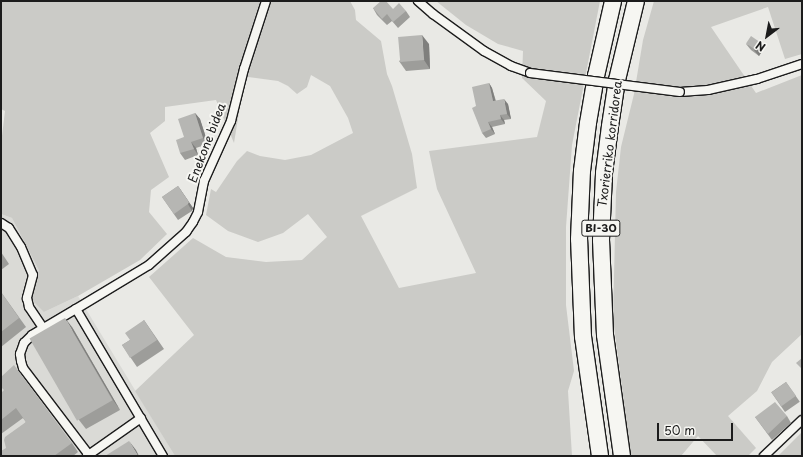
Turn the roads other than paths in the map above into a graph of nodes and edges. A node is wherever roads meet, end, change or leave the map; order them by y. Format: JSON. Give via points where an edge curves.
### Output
{"nodes":[{"id":1,"x":266,"y":1,"type":"edge"},
{"id":2,"x":418,"y":1,"type":"edge"},
{"id":3,"x":613,"y":1,"type":"edge"},
{"id":4,"x":636,"y":1,"type":"edge"},
{"id":5,"x":802,"y":64,"type":"edge"},
{"id":6,"x":1,"y":223,"type":"edge"},
{"id":7,"x":76,"y":309,"type":"junction"},
{"id":8,"x":43,"y":328,"type":"junction"},
{"id":9,"x":141,"y":418,"type":"junction"},
{"id":10,"x":802,"y":420,"type":"edge"},
{"id":11,"x":88,"y":456,"type":"edge"},
{"id":12,"x":163,"y":456,"type":"edge"},
{"id":13,"x":600,"y":456,"type":"edge"},
{"id":14,"x":622,"y":456,"type":"edge"},
{"id":15,"x":764,"y":456,"type":"edge"}],
"edges":[{"from":1,"to":7,"type":"street","name":"Enekone bidea","via":[[244,69],[232,121],[204,181],[198,212],[193,222],[186,232],[149,265]]},
{"from":2,"to":5,"type":"street","bridge":true,"via":[[484,51],[530,73],[680,92],[708,90],[750,81]]},
{"from":3,"to":13,"type":"highway","name":"Txorierriko korridorea","number":"BI-30","via":[[588,123],[582,171],[579,239],[583,337]]},
{"from":4,"to":14,"type":"highway","name":"Txorierriko korridorea","number":"BI-30","via":[[610,126],[604,173],[601,240],[605,335]]},
{"from":6,"to":8,"type":"street","via":[[9,228],[21,247],[33,275],[27,298],[29,307]]},
{"from":7,"to":8,"type":"street","name":"Enekone bidea"},
{"from":7,"to":9,"type":"street"},
{"from":8,"to":11,"type":"street","name":"Enekone bidea","via":[[24,343],[20,354],[23,368]]},
{"from":9,"to":11,"type":"street"},
{"from":9,"to":12,"type":"street"},
{"from":10,"to":15,"type":"street"}]}
